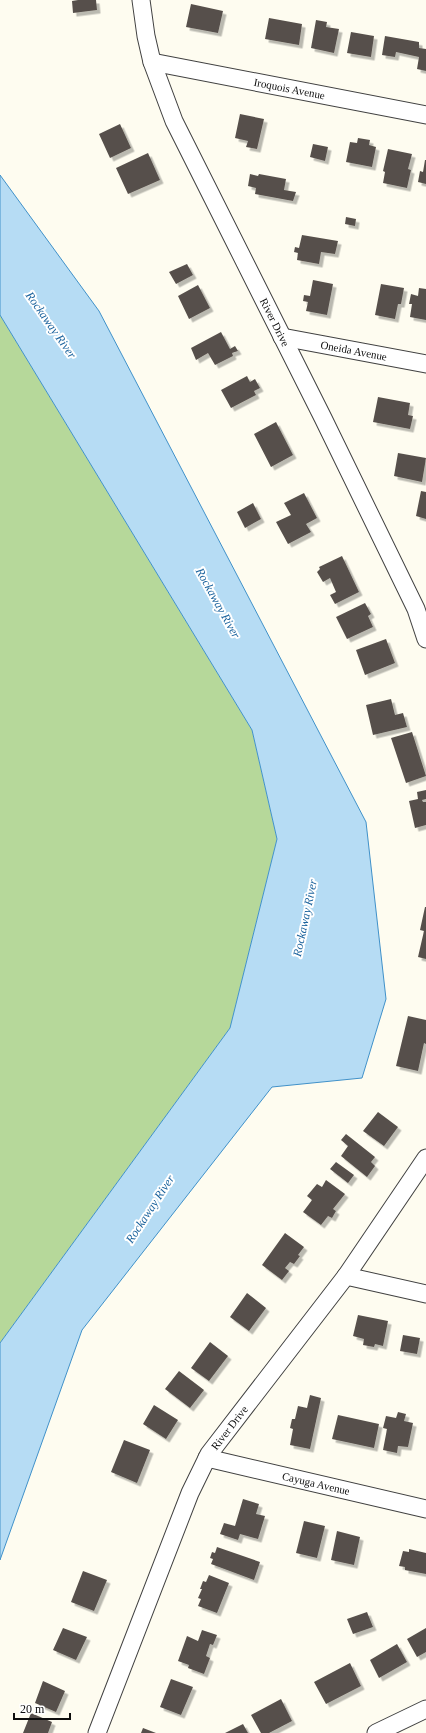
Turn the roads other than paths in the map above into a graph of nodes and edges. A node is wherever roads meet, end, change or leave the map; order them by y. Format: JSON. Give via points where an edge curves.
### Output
{"nodes":[{"id":1,"x":141,"y":0,"type":"edge"},
{"id":2,"x":152,"y":62,"type":"junction"},
{"id":3,"x":426,"y":115,"type":"edge"},
{"id":4,"x":282,"y":337,"type":"junction"},
{"id":5,"x":426,"y":364,"type":"edge"},
{"id":6,"x":425,"y":635,"type":"edge"},
{"id":7,"x":426,"y":1158,"type":"edge"},
{"id":8,"x":346,"y":1276,"type":"junction"},
{"id":9,"x":426,"y":1294,"type":"edge"},
{"id":10,"x":207,"y":1458,"type":"junction"},
{"id":11,"x":426,"y":1509,"type":"edge"},
{"id":12,"x":426,"y":1709,"type":"edge"},
{"id":13,"x":97,"y":1733,"type":"edge"},
{"id":14,"x":376,"y":1733,"type":"edge"}],
"edges":[{"from":1,"to":2,"type":"street","name":"River Drive"},
{"from":2,"to":3,"type":"street","name":"Iroquois Avenue"},
{"from":2,"to":4,"type":"street","name":"River Drive","via":[[174,121]]},
{"from":4,"to":5,"type":"street","name":"Oneida Avenue"},
{"from":4,"to":6,"type":"street","name":"River Drive","via":[[416,609]]},
{"from":7,"to":8,"type":"street","name":"River Drive"},
{"from":8,"to":9,"type":"street"},
{"from":8,"to":10,"type":"street","name":"River Drive"},
{"from":10,"to":11,"type":"street","name":"Cayuga Avenue"},
{"from":10,"to":13,"type":"street","name":"River Drive","via":[[190,1493]]},
{"from":12,"to":14,"type":"street"}]}
